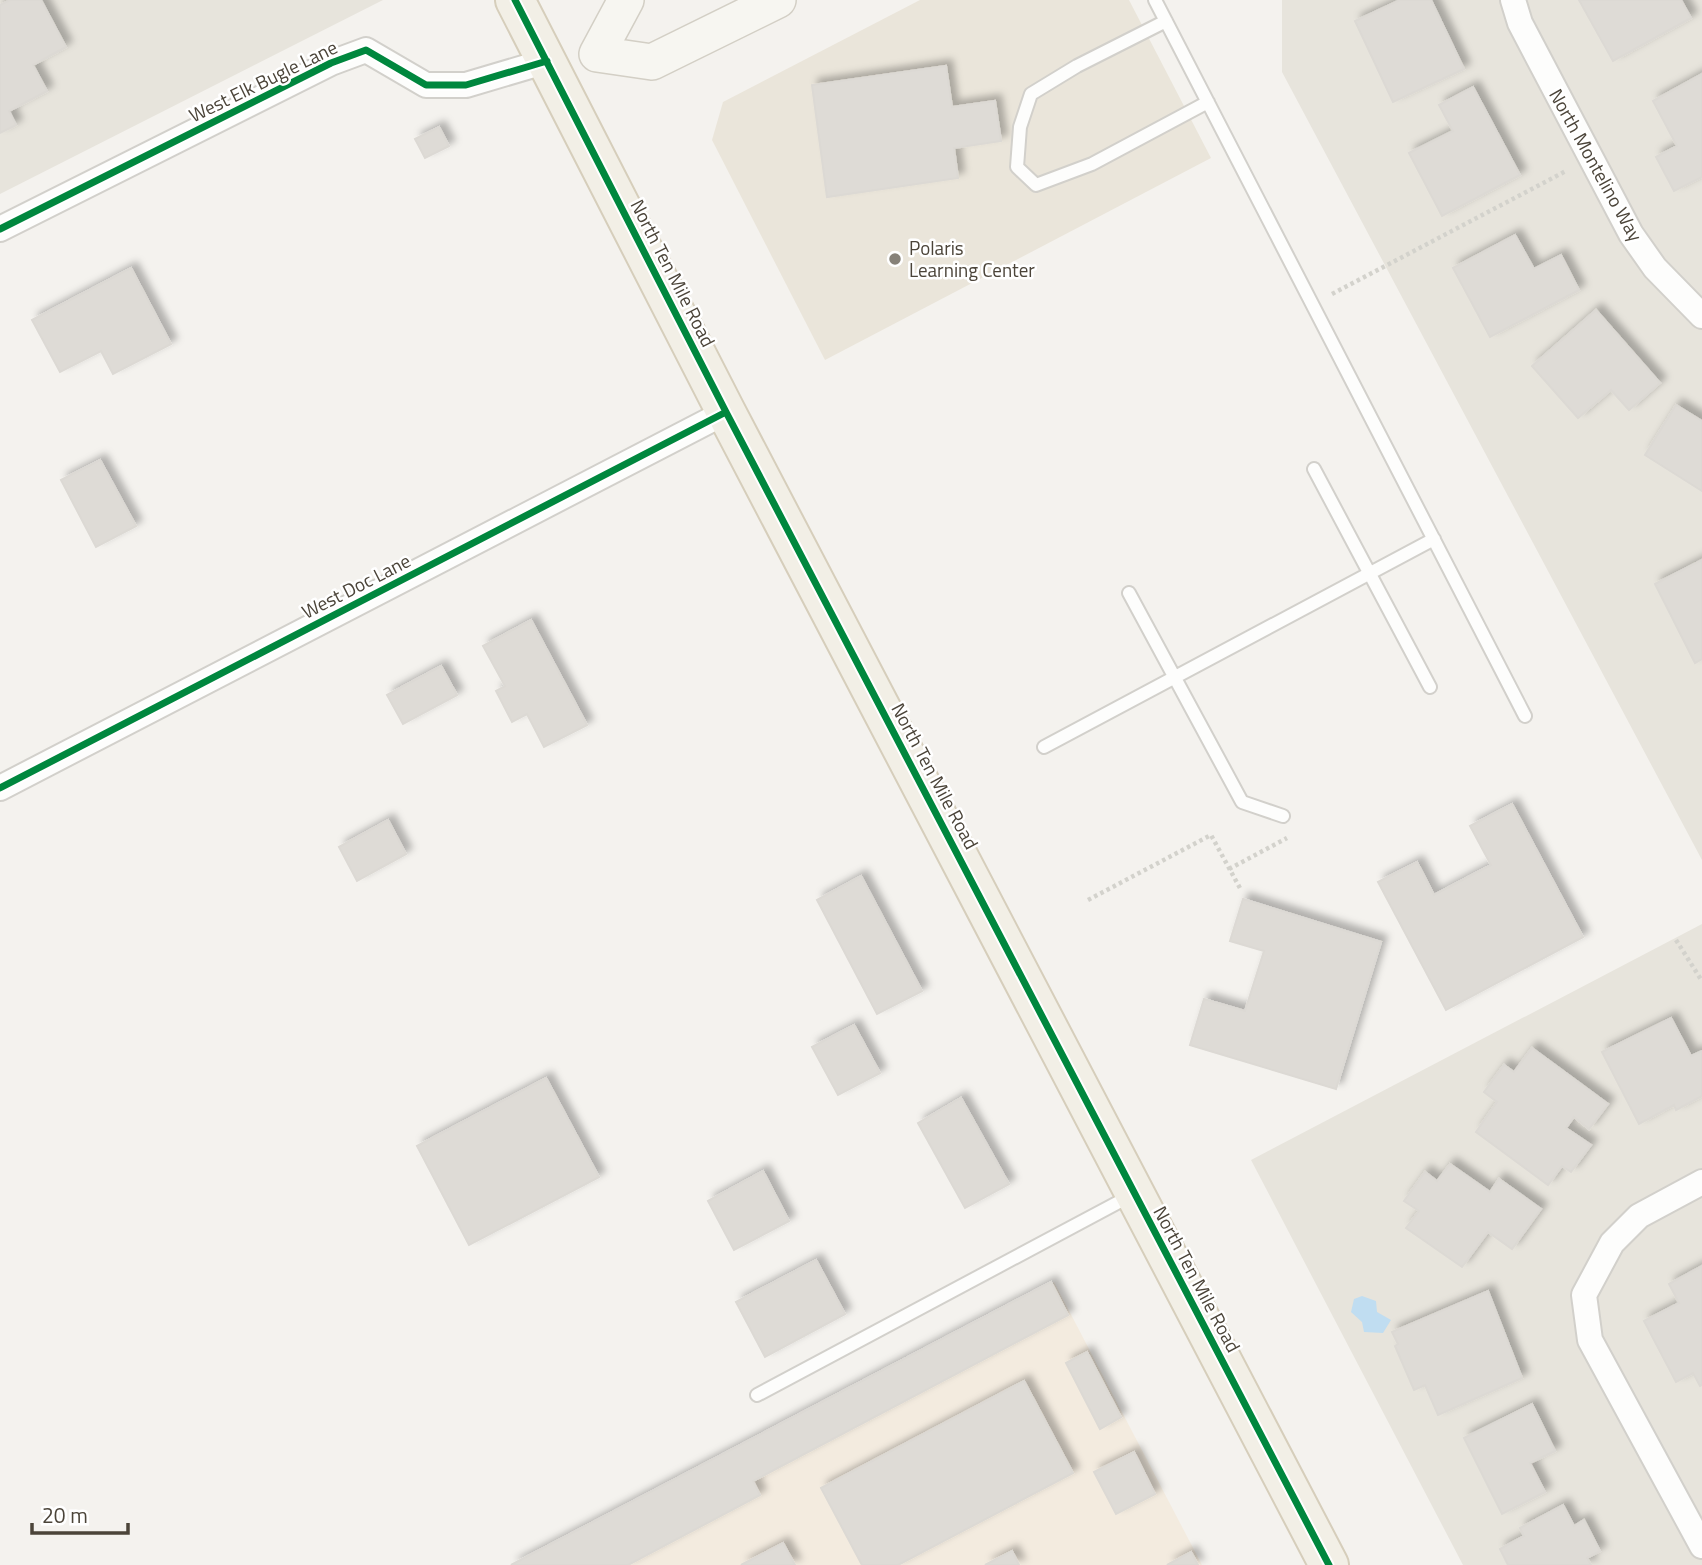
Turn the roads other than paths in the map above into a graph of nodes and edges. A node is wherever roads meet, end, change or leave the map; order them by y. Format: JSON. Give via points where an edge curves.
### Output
{"nodes":[{"id":1,"x":515,"y":0,"type":"edge"},
{"id":2,"x":626,"y":0,"type":"edge"},
{"id":3,"x":778,"y":0,"type":"edge"},
{"id":4,"x":1155,"y":0,"type":"edge"},
{"id":5,"x":1513,"y":0,"type":"edge"},
{"id":6,"x":1166,"y":21,"type":"junction"},
{"id":7,"x":597,"y":54,"type":"junction"},
{"id":8,"x":551,"y":69,"type":"junction"},
{"id":9,"x":1208,"y":102,"type":"junction"},
{"id":10,"x":0,"y":229,"type":"edge"},
{"id":11,"x":1702,"y":316,"type":"edge"},
{"id":12,"x":726,"y":412,"type":"junction"},
{"id":13,"x":1314,"y":469,"type":"dead end"},
{"id":14,"x":1434,"y":539,"type":"junction"},
{"id":15,"x":1369,"y":573,"type":"junction"},
{"id":16,"x":1129,"y":593,"type":"dead end"},
{"id":17,"x":1174,"y":678,"type":"junction"},
{"id":18,"x":1430,"y":687,"type":"dead end"},
{"id":19,"x":1525,"y":716,"type":"dead end"},
{"id":20,"x":1044,"y":747,"type":"dead end"},
{"id":21,"x":0,"y":789,"type":"edge"},
{"id":22,"x":1283,"y":816,"type":"dead end"},
{"id":23,"x":1702,"y":1182,"type":"edge"},
{"id":24,"x":1135,"y":1194,"type":"junction"},
{"id":25,"x":757,"y":1395,"type":"dead end"},
{"id":26,"x":1702,"y":1546,"type":"edge"},
{"id":27,"x":1329,"y":1565,"type":"edge"}],
"edges":[{"from":1,"to":8,"type":"main road","name":"North Ten Mile Road"},
{"from":2,"to":7,"type":"street"},
{"from":3,"to":7,"type":"street","via":[[652,62]]},
{"from":4,"to":6,"type":"lane"},
{"from":5,"to":11,"type":"street","name":"North Montelino Way","via":[[1520,23],[1631,234],[1655,268]]},
{"from":6,"to":9,"type":"lane"},
{"from":6,"to":9,"type":"lane","via":[[1031,94],[1020,127],[1017,167],[1035,185],[1092,164]]},
{"from":7,"to":8,"type":"street"},
{"from":8,"to":10,"type":"street","name":"West Elk Bugle Lane","via":[[466,85],[426,85],[366,50],[331,63]]},
{"from":8,"to":12,"type":"main road","name":"North Ten Mile Road"},
{"from":9,"to":14,"type":"lane"},
{"from":12,"to":21,"type":"street","name":"West Doc Lane"},
{"from":12,"to":24,"type":"main road","name":"North Ten Mile Road"},
{"from":13,"to":15,"type":"lane"},
{"from":14,"to":15,"type":"lane"},
{"from":14,"to":19,"type":"lane"},
{"from":15,"to":17,"type":"lane"},
{"from":15,"to":18,"type":"lane"},
{"from":16,"to":17,"type":"lane"},
{"from":17,"to":20,"type":"lane"},
{"from":17,"to":22,"type":"lane","via":[[1242,802]]},
{"from":23,"to":26,"type":"street","via":[[1639,1216],[1612,1243],[1584,1295],[1590,1340]]},
{"from":24,"to":25,"type":"lane"},
{"from":24,"to":27,"type":"main road","name":"North Ten Mile Road"}]}
